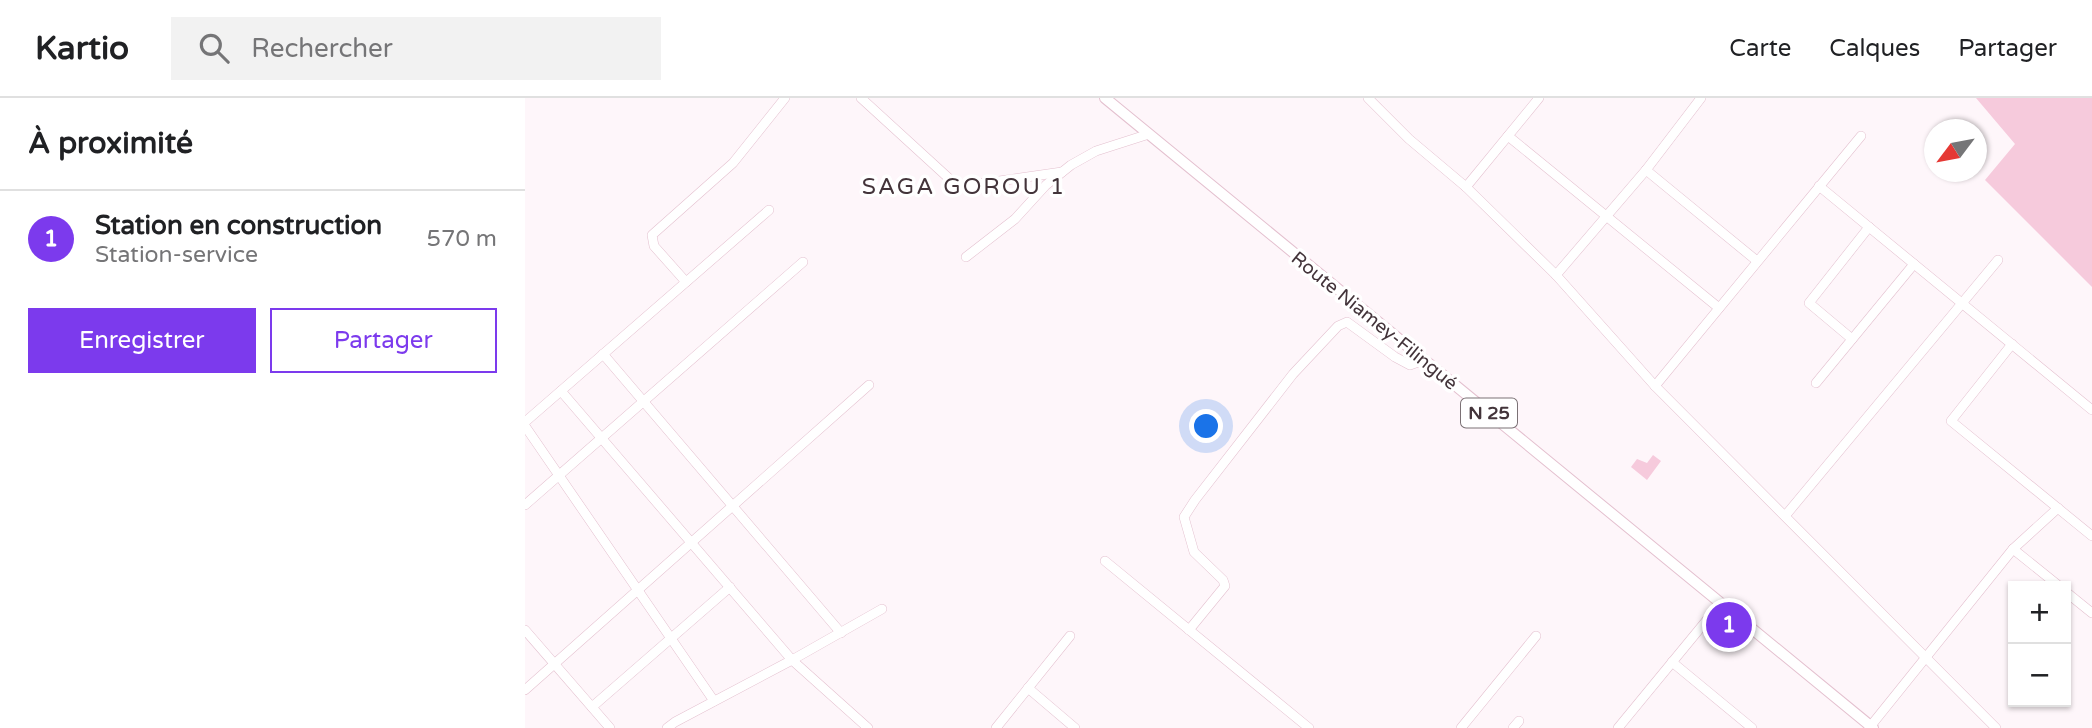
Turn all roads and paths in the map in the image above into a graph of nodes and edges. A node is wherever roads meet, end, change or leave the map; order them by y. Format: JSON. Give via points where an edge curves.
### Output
{"nodes":[{"id":1,"x":785,"y":98,"type":"edge"},
{"id":2,"x":861,"y":98,"type":"edge"},
{"id":3,"x":1105,"y":98,"type":"edge"},
{"id":4,"x":1368,"y":98,"type":"edge"},
{"id":5,"x":1539,"y":98,"type":"edge"},
{"id":6,"x":1699,"y":99,"type":"edge"},
{"id":7,"x":1149,"y":134,"type":"junction"},
{"id":8,"x":1508,"y":136,"type":"junction"},
{"id":9,"x":1861,"y":136,"type":"dead end"},
{"id":10,"x":1646,"y":170,"type":"junction"},
{"id":11,"x":1062,"y":172,"type":"junction"},
{"id":12,"x":1819,"y":186,"type":"junction"},
{"id":13,"x":1466,"y":187,"type":"junction"},
{"id":14,"x":769,"y":210,"type":"dead end"},
{"id":15,"x":1607,"y":215,"type":"junction"},
{"id":16,"x":1869,"y":227,"type":"junction"},
{"id":17,"x":966,"y":257,"type":"dead end"},
{"id":18,"x":1998,"y":260,"type":"dead end"},
{"id":19,"x":1757,"y":261,"type":"junction"},
{"id":20,"x":803,"y":262,"type":"dead end"},
{"id":21,"x":1914,"y":264,"type":"junction"},
{"id":22,"x":1556,"y":275,"type":"junction"},
{"id":23,"x":686,"y":282,"type":"junction"},
{"id":24,"x":1962,"y":303,"type":"junction"},
{"id":25,"x":1719,"y":308,"type":"junction"},
{"id":26,"x":1852,"y":339,"type":"junction"},
{"id":27,"x":2012,"y":344,"type":"junction"},
{"id":28,"x":603,"y":354,"type":"junction"},
{"id":29,"x":1424,"y":360,"type":"junction"},
{"id":30,"x":1816,"y":383,"type":"dead end"},
{"id":31,"x":869,"y":385,"type":"dead end"},
{"id":32,"x":1655,"y":386,"type":"junction"},
{"id":33,"x":561,"y":391,"type":"junction"},
{"id":34,"x":643,"y":401,"type":"junction"},
{"id":35,"x":2092,"y":410,"type":"edge"},
{"id":36,"x":525,"y":424,"type":"edge"},
{"id":37,"x":602,"y":438,"type":"junction"},
{"id":38,"x":559,"y":475,"type":"junction"},
{"id":39,"x":525,"y":505,"type":"edge"},
{"id":40,"x":733,"y":506,"type":"junction"},
{"id":41,"x":2058,"y":508,"type":"junction"},
{"id":42,"x":1784,"y":516,"type":"junction"},
{"id":43,"x":2092,"y":537,"type":"edge"},
{"id":44,"x":691,"y":542,"type":"junction"},
{"id":45,"x":2013,"y":549,"type":"junction"},
{"id":46,"x":1105,"y":561,"type":"dead end"},
{"id":47,"x":2053,"y":581,"type":"edge"},
{"id":48,"x":730,"y":587,"type":"junction"},
{"id":49,"x":638,"y":590,"type":"junction"},
{"id":50,"x":2071,"y":596,"type":"edge"},
{"id":51,"x":1720,"y":604,"type":"junction"},
{"id":52,"x":882,"y":609,"type":"dead end"},
{"id":53,"x":2092,"y":613,"type":"edge"},
{"id":54,"x":525,"y":630,"type":"edge"},
{"id":55,"x":1189,"y":630,"type":"junction"},
{"id":56,"x":841,"y":633,"type":"junction"},
{"id":57,"x":1070,"y":636,"type":"dead end"},
{"id":58,"x":1536,"y":636,"type":"dead end"},
{"id":59,"x":671,"y":638,"type":"junction"},
{"id":60,"x":1925,"y":657,"type":"junction"},
{"id":61,"x":792,"y":660,"type":"junction"},
{"id":62,"x":1672,"y":662,"type":"junction"},
{"id":63,"x":554,"y":664,"type":"junction"},
{"id":64,"x":1028,"y":688,"type":"junction"},
{"id":65,"x":525,"y":690,"type":"edge"},
{"id":66,"x":714,"y":701,"type":"junction"},
{"id":67,"x":592,"y":707,"type":"junction"},
{"id":68,"x":1871,"y":727,"type":"edge"},
{"id":69,"x":610,"y":728,"type":"edge"},
{"id":70,"x":667,"y":728,"type":"edge"},
{"id":71,"x":869,"y":728,"type":"edge"},
{"id":72,"x":996,"y":728,"type":"edge"},
{"id":73,"x":1075,"y":728,"type":"edge"},
{"id":74,"x":1309,"y":728,"type":"edge"},
{"id":75,"x":1461,"y":728,"type":"edge"},
{"id":76,"x":1618,"y":728,"type":"edge"},
{"id":77,"x":1752,"y":728,"type":"edge"},
{"id":78,"x":1996,"y":728,"type":"edge"}],
"edges":[{"from":1,"to":23,"type":"street","via":[[733,163],[652,235],[654,246]]},
{"from":2,"to":11,"type":"street","via":[[954,183],[964,186]]},
{"from":3,"to":7,"type":"main road","name":"Route Niamey-Filingué","number":"N 25"},
{"from":4,"to":13,"type":"street"},
{"from":5,"to":8,"type":"street"},
{"from":6,"to":10,"type":"street"},
{"from":7,"to":11,"type":"street","via":[[1096,152]]},
{"from":7,"to":29,"type":"main road","name":"Route Niamey-Filingué","number":"N 25"},
{"from":8,"to":13,"type":"street"},
{"from":8,"to":15,"type":"street"},
{"from":9,"to":12,"type":"street"},
{"from":10,"to":15,"type":"street"},
{"from":10,"to":19,"type":"street"},
{"from":11,"to":17,"type":"street","via":[[1015,219]]},
{"from":12,"to":16,"type":"street"},
{"from":12,"to":19,"type":"street"},
{"from":13,"to":22,"type":"street"},
{"from":14,"to":23,"type":"street"},
{"from":15,"to":22,"type":"street"},
{"from":15,"to":25,"type":"street"},
{"from":16,"to":21,"type":"street"},
{"from":16,"to":26,"type":"street","via":[[1809,303]]},
{"from":18,"to":24,"type":"street"},
{"from":19,"to":25,"type":"street"},
{"from":20,"to":34,"type":"street"},
{"from":21,"to":24,"type":"street"},
{"from":21,"to":26,"type":"street"},
{"from":22,"to":32,"type":"street"},
{"from":23,"to":28,"type":"street"},
{"from":24,"to":27,"type":"street"},
{"from":24,"to":42,"type":"street"},
{"from":25,"to":32,"type":"street"},
{"from":26,"to":30,"type":"street"},
{"from":27,"to":35,"type":"street"},
{"from":27,"to":41,"type":"street","via":[[1951,421]]},
{"from":28,"to":33,"type":"street"},
{"from":28,"to":34,"type":"street"},
{"from":29,"to":51,"type":"main road","name":"Route Niamey-Filingué","number":"N 25"},
{"from":29,"to":55,"type":"street","via":[[1410,365],[1347,322],[1293,374],[1184,517],[1194,552],[1225,586]]},
{"from":31,"to":40,"type":"street"},
{"from":32,"to":42,"type":"street"},
{"from":33,"to":36,"type":"street"},
{"from":33,"to":37,"type":"street"},
{"from":34,"to":37,"type":"street"},
{"from":34,"to":40,"type":"street"},
{"from":36,"to":38,"type":"street"},
{"from":37,"to":38,"type":"street"},
{"from":37,"to":44,"type":"street"},
{"from":38,"to":39,"type":"street"},
{"from":38,"to":49,"type":"street"},
{"from":40,"to":44,"type":"street"},
{"from":40,"to":56,"type":"street"},
{"from":41,"to":43,"type":"street"},
{"from":41,"to":45,"type":"street"},
{"from":42,"to":60,"type":"street"},
{"from":44,"to":48,"type":"street"},
{"from":44,"to":49,"type":"street"},
{"from":45,"to":47,"type":"street"},
{"from":45,"to":60,"type":"street"},
{"from":46,"to":55,"type":"street"},
{"from":48,"to":59,"type":"street"},
{"from":48,"to":61,"type":"street"},
{"from":49,"to":59,"type":"street"},
{"from":49,"to":63,"type":"street"},
{"from":50,"to":53,"type":"street"},
{"from":51,"to":62,"type":"street"},
{"from":51,"to":68,"type":"main road","name":"Route Niamey-Filingué","number":"N 25"},
{"from":52,"to":56,"type":"street"},
{"from":54,"to":63,"type":"street"},
{"from":55,"to":74,"type":"street"},
{"from":56,"to":61,"type":"street"},
{"from":57,"to":64,"type":"street"},
{"from":58,"to":75,"type":"street"},
{"from":59,"to":66,"type":"street"},
{"from":59,"to":67,"type":"street"},
{"from":60,"to":68,"type":"street"},
{"from":60,"to":78,"type":"street"},
{"from":61,"to":66,"type":"street"},
{"from":61,"to":71,"type":"street"},
{"from":62,"to":76,"type":"street"},
{"from":62,"to":77,"type":"street"},
{"from":63,"to":65,"type":"street"},
{"from":63,"to":67,"type":"street"},
{"from":64,"to":72,"type":"street"},
{"from":64,"to":73,"type":"street"},
{"from":66,"to":70,"type":"street"},
{"from":67,"to":69,"type":"street"}]}
